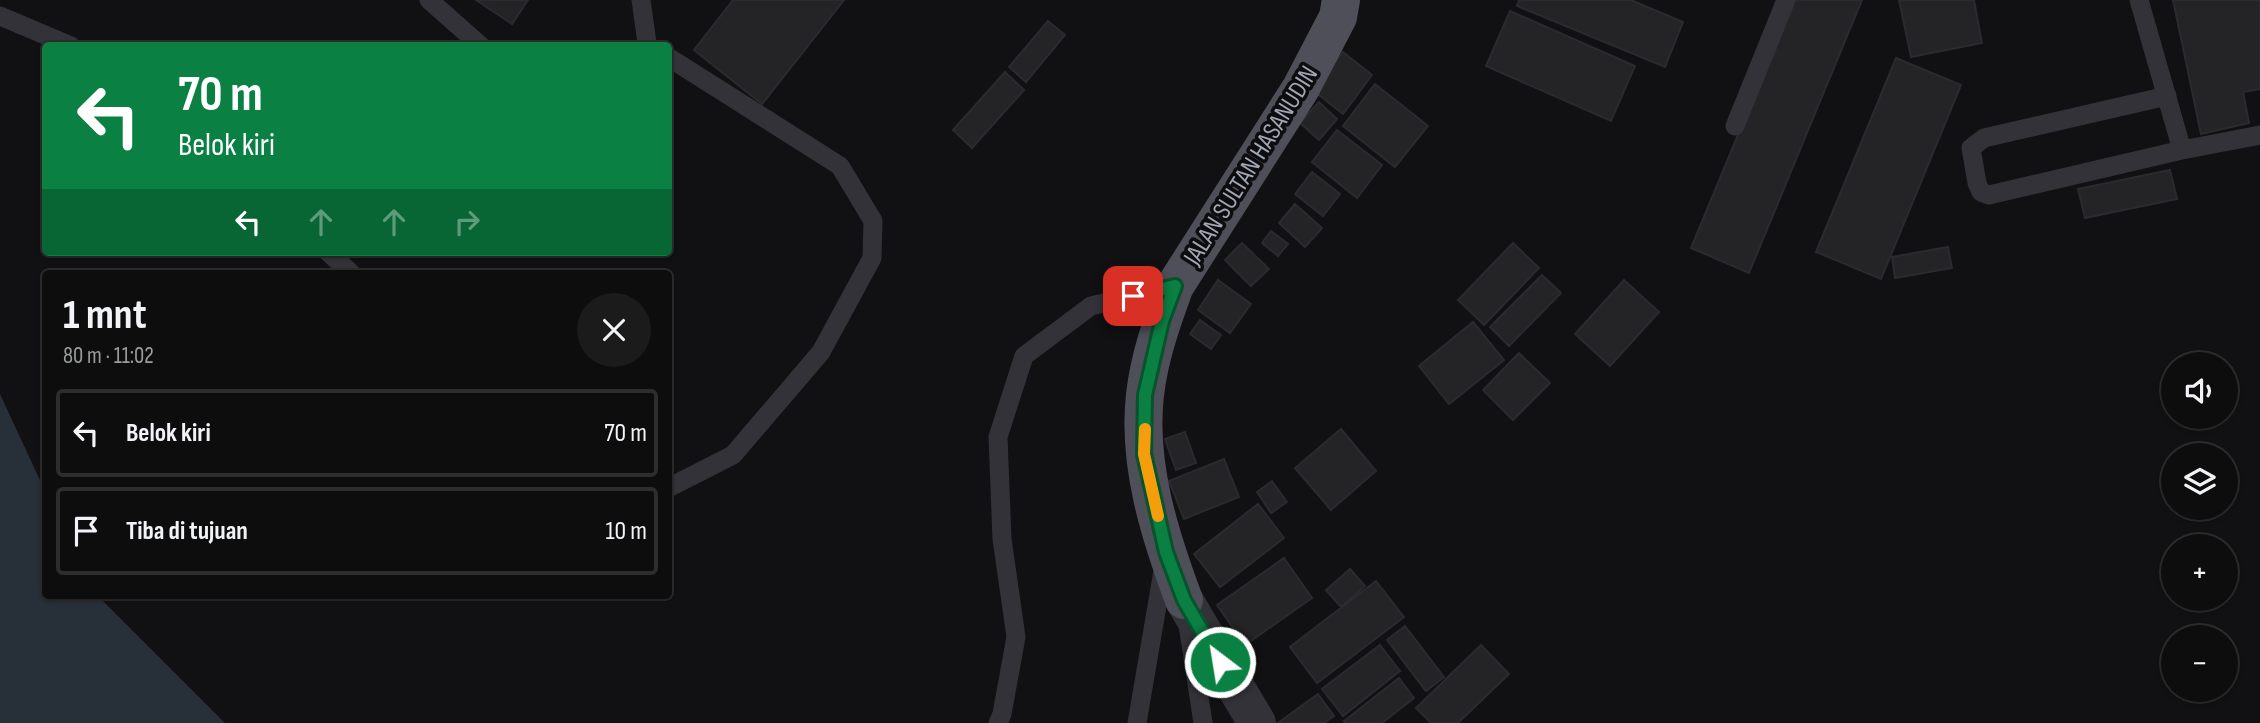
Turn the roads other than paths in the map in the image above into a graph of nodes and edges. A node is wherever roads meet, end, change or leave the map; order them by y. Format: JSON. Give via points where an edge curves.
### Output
{"nodes":[{"id":1,"x":429,"y":0,"type":"edge"},
{"id":2,"x":640,"y":0,"type":"edge"},
{"id":3,"x":1341,"y":0,"type":"edge"},
{"id":4,"x":1786,"y":0,"type":"edge"},
{"id":5,"x":2139,"y":0,"type":"edge"},
{"id":6,"x":0,"y":16,"type":"edge"},
{"id":7,"x":62,"y":42,"type":"edge"},
{"id":8,"x":476,"y":42,"type":"edge"},
{"id":9,"x":647,"y":42,"type":"edge"},
{"id":10,"x":672,"y":60,"type":"edge"},
{"id":11,"x":2167,"y":96,"type":"junction"},
{"id":12,"x":1735,"y":127,"type":"dead end"},
{"id":13,"x":2260,"y":135,"type":"edge"},
{"id":14,"x":2182,"y":150,"type":"junction"},
{"id":15,"x":332,"y":256,"type":"edge"},
{"id":16,"x":348,"y":270,"type":"edge"},
{"id":17,"x":1175,"y":286,"type":"junction"},
{"id":18,"x":672,"y":486,"type":"edge"},
{"id":19,"x":1166,"y":552,"type":"junction"},
{"id":20,"x":1184,"y":600,"type":"junction"},
{"id":21,"x":998,"y":723,"type":"edge"},
{"id":22,"x":1137,"y":723,"type":"edge"},
{"id":23,"x":1203,"y":723,"type":"edge"},
{"id":24,"x":1257,"y":723,"type":"edge"}],
"edges":[{"from":1,"to":8,"type":"lane"},
{"from":2,"to":9,"type":"lane"},
{"from":3,"to":17,"type":"main road","name":"JALAN SULTAN HASANUDIN","via":[[1338,16],[1301,88]]},
{"from":4,"to":12,"type":"lane"},
{"from":5,"to":11,"type":"lane"},
{"from":6,"to":7,"type":"lane"},
{"from":10,"to":18,"type":"lane","via":[[840,166],[873,221],[872,258],[821,352],[733,456]]},
{"from":11,"to":14,"type":"lane"},
{"from":11,"to":14,"type":"lane","via":[[1984,138],[1971,148],[1977,183],[1981,192],[1989,195]]},
{"from":13,"to":14,"type":"lane"},
{"from":15,"to":16,"type":"lane"},
{"from":17,"to":19,"type":"main road","name":"JALAN SULTAN HASANUDIN","via":[[1145,395],[1144,454]]},
{"from":17,"to":21,"type":"lane","via":[[1091,306],[1024,356],[998,436],[1002,539],[1017,637]]},
{"from":19,"to":20,"type":"main road","name":"JALAN SULTAN HASANUDIN"},
{"from":19,"to":22,"type":"lane"},
{"from":20,"to":23,"type":"lane"},
{"from":20,"to":24,"type":"street","name":"JALAN SULTAN HASANUDIN"}]}
